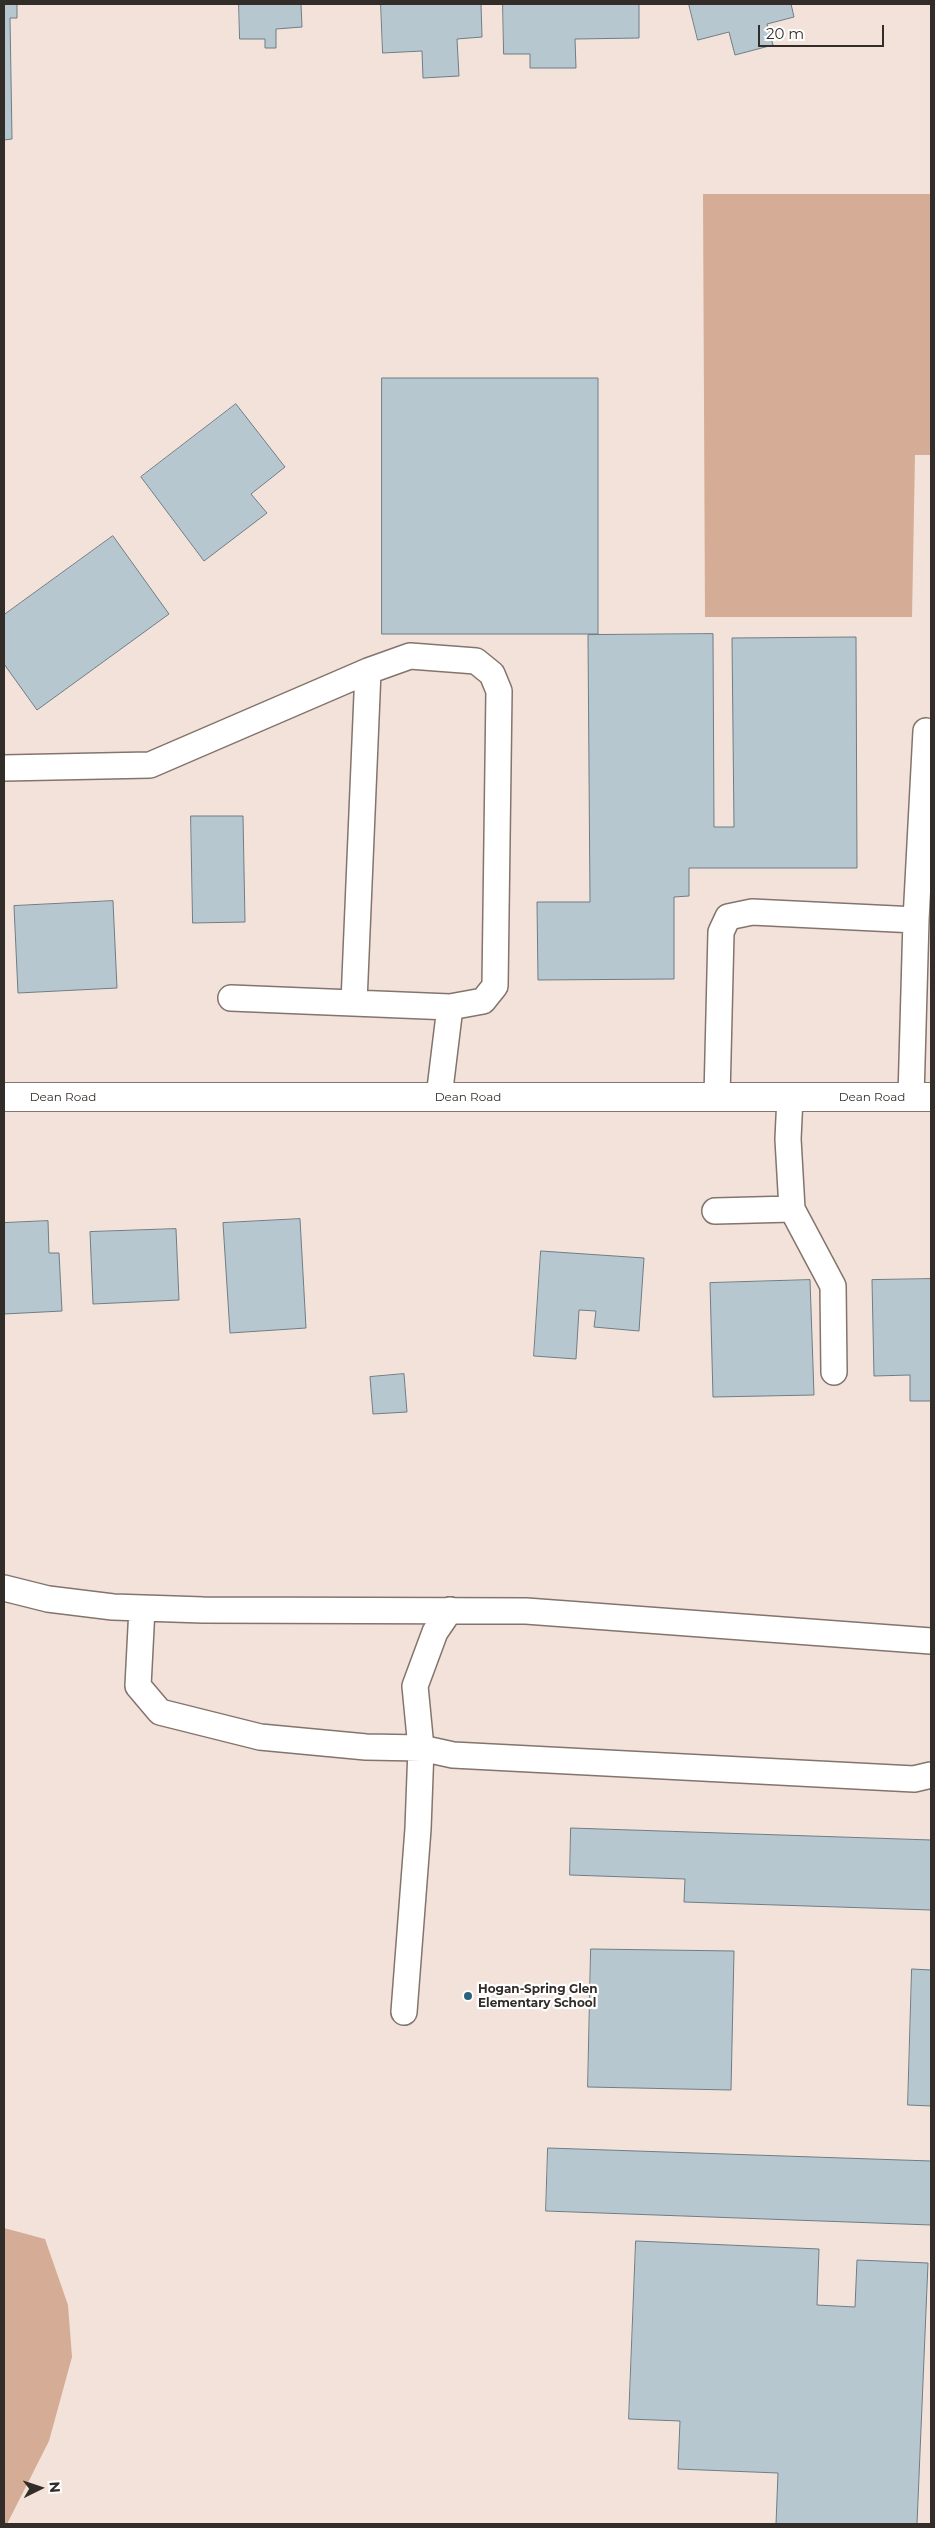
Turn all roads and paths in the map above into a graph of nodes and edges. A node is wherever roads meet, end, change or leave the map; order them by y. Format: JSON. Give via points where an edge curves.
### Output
{"nodes":[{"id":1,"x":368,"y":671,"type":"junction"},
{"id":2,"x":926,"y":731,"type":"dead end"},
{"id":3,"x":4,"y":768,"type":"edge"},
{"id":4,"x":916,"y":920,"type":"junction"},
{"id":5,"x":231,"y":998,"type":"dead end"},
{"id":6,"x":354,"y":1002,"type":"junction"},
{"id":7,"x":450,"y":1007,"type":"junction"},
{"id":8,"x":4,"y":1097,"type":"edge"},
{"id":9,"x":439,"y":1097,"type":"junction"},
{"id":10,"x":717,"y":1097,"type":"junction"},
{"id":11,"x":790,"y":1097,"type":"junction"},
{"id":12,"x":921,"y":1097,"type":"edge"},
{"id":13,"x":792,"y":1209,"type":"junction"},
{"id":14,"x":715,"y":1211,"type":"dead end"},
{"id":15,"x":834,"y":1372,"type":"dead end"},
{"id":16,"x":4,"y":1588,"type":"edge"},
{"id":17,"x":142,"y":1608,"type":"junction"},
{"id":18,"x":450,"y":1610,"type":"junction"},
{"id":19,"x":931,"y":1641,"type":"edge"},
{"id":20,"x":420,"y":1748,"type":"junction"},
{"id":21,"x":931,"y":1775,"type":"edge"},
{"id":22,"x":404,"y":2012,"type":"dead end"}],
"edges":[{"from":1,"to":3,"type":"lane","via":[[150,765]]},
{"from":1,"to":6,"type":"lane"},
{"from":1,"to":7,"type":"lane","via":[[410,656],[476,661],[492,674],[500,692],[495,986],[483,1001]]},
{"from":2,"to":4,"type":"lane"},
{"from":4,"to":10,"type":"lane","via":[[752,912],[728,917],[721,932]]},
{"from":4,"to":12,"type":"lane"},
{"from":5,"to":6,"type":"lane"},
{"from":6,"to":7,"type":"lane"},
{"from":7,"to":9,"type":"lane"},
{"from":8,"to":9,"type":"main road","name":"Dean Road"},
{"from":9,"to":10,"type":"main road","name":"Dean Road"},
{"from":10,"to":11,"type":"main road","name":"Dean Road"},
{"from":11,"to":12,"type":"main road","name":"Dean Road"},
{"from":11,"to":13,"type":"lane","via":[[788,1139]]},
{"from":13,"to":14,"type":"lane"},
{"from":13,"to":15,"type":"lane","via":[[833,1286]]},
{"from":16,"to":17,"type":"lane","via":[[48,1599]]},
{"from":17,"to":18,"type":"lane"},
{"from":17,"to":20,"type":"lane","via":[[138,1686],[160,1712],[260,1737],[366,1747]]},
{"from":18,"to":19,"type":"lane","via":[[526,1611]]},
{"from":18,"to":20,"type":"lane","via":[[435,1632],[416,1686]]},
{"from":20,"to":21,"type":"lane","via":[[453,1755],[914,1779]]},
{"from":20,"to":22,"type":"lane","via":[[418,1829]]}]}
